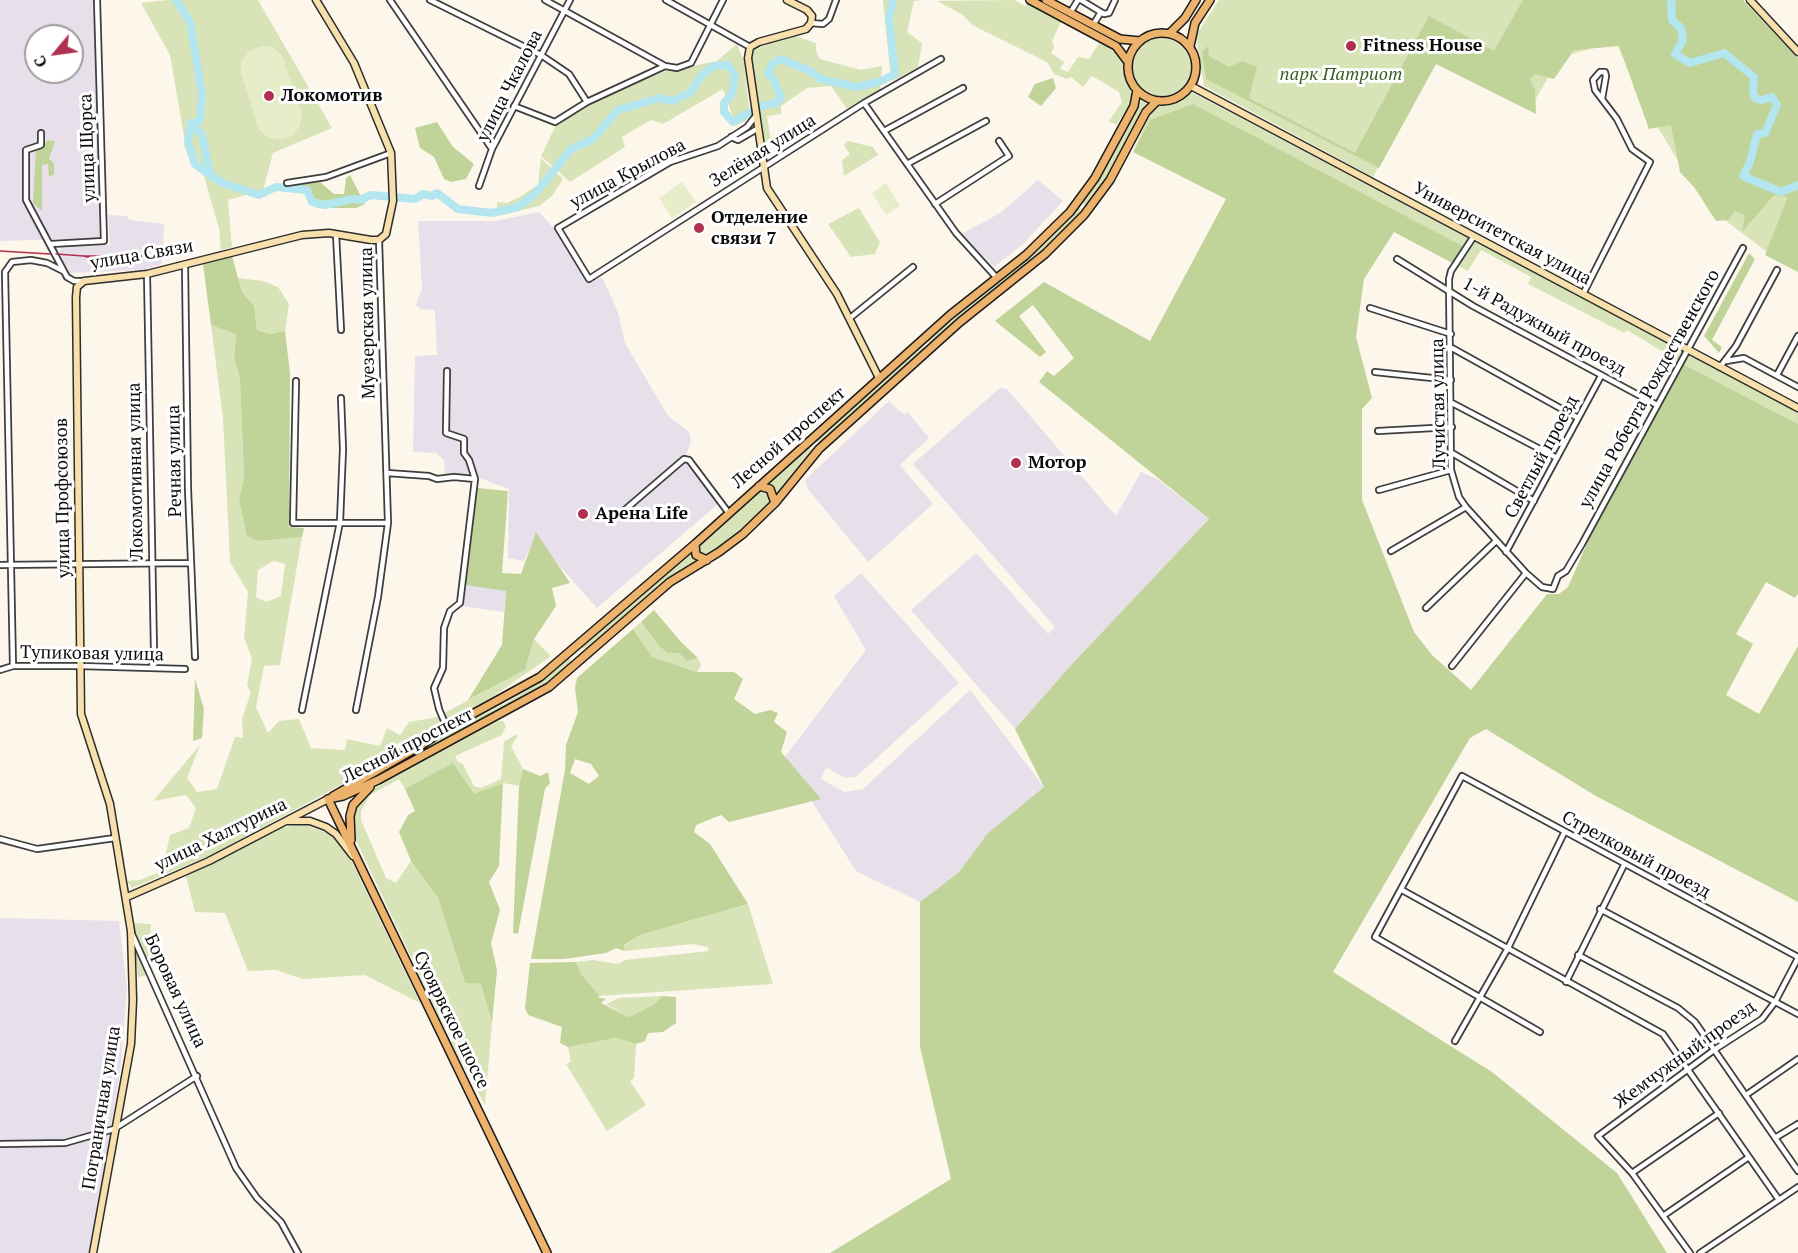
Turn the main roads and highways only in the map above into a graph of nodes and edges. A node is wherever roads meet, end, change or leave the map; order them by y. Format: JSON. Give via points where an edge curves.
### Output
{"nodes":[{"id":1,"x":316,"y":0,"type":"edge"},
{"id":2,"x":787,"y":0,"type":"edge"},
{"id":3,"x":1030,"y":0,"type":"edge"},
{"id":4,"x":1046,"y":0,"type":"edge"},
{"id":5,"x":1196,"y":0,"type":"edge"},
{"id":6,"x":1210,"y":0,"type":"edge"},
{"id":7,"x":1750,"y":0,"type":"edge"},
{"id":8,"x":1170,"y":33,"type":"junction"},
{"id":9,"x":1140,"y":41,"type":"junction"},
{"id":10,"x":1190,"y":46,"type":"junction"},
{"id":11,"x":1798,"y":52,"type":"edge"},
{"id":12,"x":1128,"y":62,"type":"junction"},
{"id":13,"x":1191,"y":86,"type":"junction"},
{"id":14,"x":1137,"y":90,"type":"junction"},
{"id":15,"x":1157,"y":101,"type":"junction"},
{"id":16,"x":1079,"y":200,"type":"junction"},
{"id":17,"x":1074,"y":207,"type":"junction"},
{"id":18,"x":1090,"y":207,"type":"junction"},
{"id":19,"x":1084,"y":215,"type":"junction"},
{"id":20,"x":379,"y":240,"type":"joint"},
{"id":21,"x":84,"y":281,"type":"joint"},
{"id":22,"x":921,"y":342,"type":"junction"},
{"id":23,"x":929,"y":350,"type":"junction"},
{"id":24,"x":879,"y":378,"type":"junction"},
{"id":25,"x":1798,"y":408,"type":"edge"},
{"id":26,"x":810,"y":440,"type":"junction"},
{"id":27,"x":819,"y":449,"type":"junction"},
{"id":28,"x":758,"y":486,"type":"junction"},
{"id":29,"x":775,"y":503,"type":"junction"},
{"id":30,"x":695,"y":544,"type":"junction"},
{"id":31,"x":707,"y":560,"type":"junction"},
{"id":32,"x":578,"y":644,"type":"junction"},
{"id":33,"x":568,"y":653,"type":"junction"},
{"id":34,"x":586,"y":654,"type":"junction"},
{"id":35,"x":577,"y":663,"type":"junction"},
{"id":36,"x":82,"y":718,"type":"joint"},
{"id":37,"x":378,"y":780,"type":"junction"},
{"id":38,"x":328,"y":799,"type":"junction"},
{"id":39,"x":281,"y":823,"type":"junction"},
{"id":40,"x":359,"y":862,"type":"junction"},
{"id":41,"x":127,"y":897,"type":"junction"},
{"id":42,"x":131,"y":931,"type":"joint"},
{"id":43,"x":93,"y":1253,"type":"edge"},
{"id":44,"x":547,"y":1253,"type":"edge"}],
"edges":[{"from":1,"to":20,"type":"main road","name":"Муезерская улица","via":[[354,63],[391,153],[393,201],[386,234]]},
{"from":2,"to":24,"type":"main road","via":[[807,10],[812,16],[811,23],[806,30],[759,42],[750,48],[748,58],[768,188],[819,266]]},
{"from":3,"to":12,"type":"main road","via":[[1118,48]]},
{"from":4,"to":9,"type":"main road","via":[[1120,39]]},
{"from":5,"to":8,"type":"main road"},
{"from":6,"to":10,"type":"main road","via":[[1195,23]]},
{"from":7,"to":11,"type":"main road"},
{"from":8,"to":9,"type":"main road","via":[[1154,34]]},
{"from":8,"to":10,"type":"main road"},
{"from":9,"to":12,"type":"main road"},
{"from":10,"to":13,"type":"main road","via":[[1197,70]]},
{"from":12,"to":14,"type":"main road","via":[[1128,72]]},
{"from":13,"to":15,"type":"main road","via":[[1176,99]]},
{"from":13,"to":25,"type":"main road","name":"Университетская улица"},
{"from":14,"to":15,"type":"main road"},
{"from":14,"to":16,"type":"main road","name":"Лесной проспект","via":[[1118,139]]},
{"from":15,"to":18,"type":"main road","name":"Лесной проспект","via":[[1146,112],[1110,180]]},
{"from":16,"to":17,"type":"main road","name":"Лесной проспект"},
{"from":16,"to":18,"type":"main road"},
{"from":17,"to":19,"type":"main road","via":[[1081,208]]},
{"from":17,"to":22,"type":"main road","name":"Лесной проспект","via":[[1038,244]]},
{"from":18,"to":19,"type":"main road","name":"Лесной проспект"},
{"from":19,"to":23,"type":"main road","name":"Лесной проспект","via":[[1045,254]]},
{"from":20,"to":21,"type":"main road","name":"улица Связи","via":[[336,234],[302,235],[147,274]]},
{"from":21,"to":36,"type":"main road","name":"улица Профсоюзов","via":[[77,287],[76,297]]},
{"from":22,"to":23,"type":"main road"},
{"from":22,"to":24,"type":"main road","name":"Лесной проспект"},
{"from":23,"to":27,"type":"main road","name":"Лесной проспект"},
{"from":24,"to":26,"type":"main road","name":"Лесной проспект"},
{"from":26,"to":27,"type":"main road"},
{"from":26,"to":28,"type":"main road","name":"Лесной проспект"},
{"from":27,"to":29,"type":"main road","name":"Лесной проспект"},
{"from":28,"to":29,"type":"main road","via":[[770,489]]},
{"from":28,"to":30,"type":"main road","name":"Лесной проспект"},
{"from":29,"to":31,"type":"main road","name":"Лесной проспект","via":[[743,534]]},
{"from":30,"to":31,"type":"main road","via":[[696,555]]},
{"from":30,"to":32,"type":"main road","name":"Лесной проспект"},
{"from":31,"to":34,"type":"main road","name":"Лесной проспект","via":[[670,582]]},
{"from":32,"to":33,"type":"main road","name":"Лесной проспект"},
{"from":32,"to":34,"type":"main road"},
{"from":33,"to":35,"type":"main road"},
{"from":33,"to":38,"type":"main road","name":"Лесной проспект","via":[[519,691],[447,728]]},
{"from":34,"to":35,"type":"main road","name":"Лесной проспект"},
{"from":35,"to":37,"type":"main road","name":"Лесной проспект","via":[[525,702]]},
{"from":36,"to":41,"type":"main road","name":"Боровая улица","via":[[106,789]]},
{"from":37,"to":38,"type":"main road","name":"Лесной проспект"},
{"from":37,"to":40,"type":"main road","via":[[361,794],[350,816],[349,828]]},
{"from":38,"to":39,"type":"main road","name":"улица Халтурина"},
{"from":38,"to":40,"type":"main road","name":"Суоярвское шоссе"},
{"from":39,"to":40,"type":"main road","via":[[299,820],[326,827]]},
{"from":39,"to":41,"type":"main road","name":"улица Халтурина"},
{"from":40,"to":44,"type":"main road","name":"Суоярвское шоссе"},
{"from":41,"to":42,"type":"main road","name":"Боровая улица"},
{"from":42,"to":43,"type":"main road","name":"Пограничная улица","via":[[131,1044]]}]}
